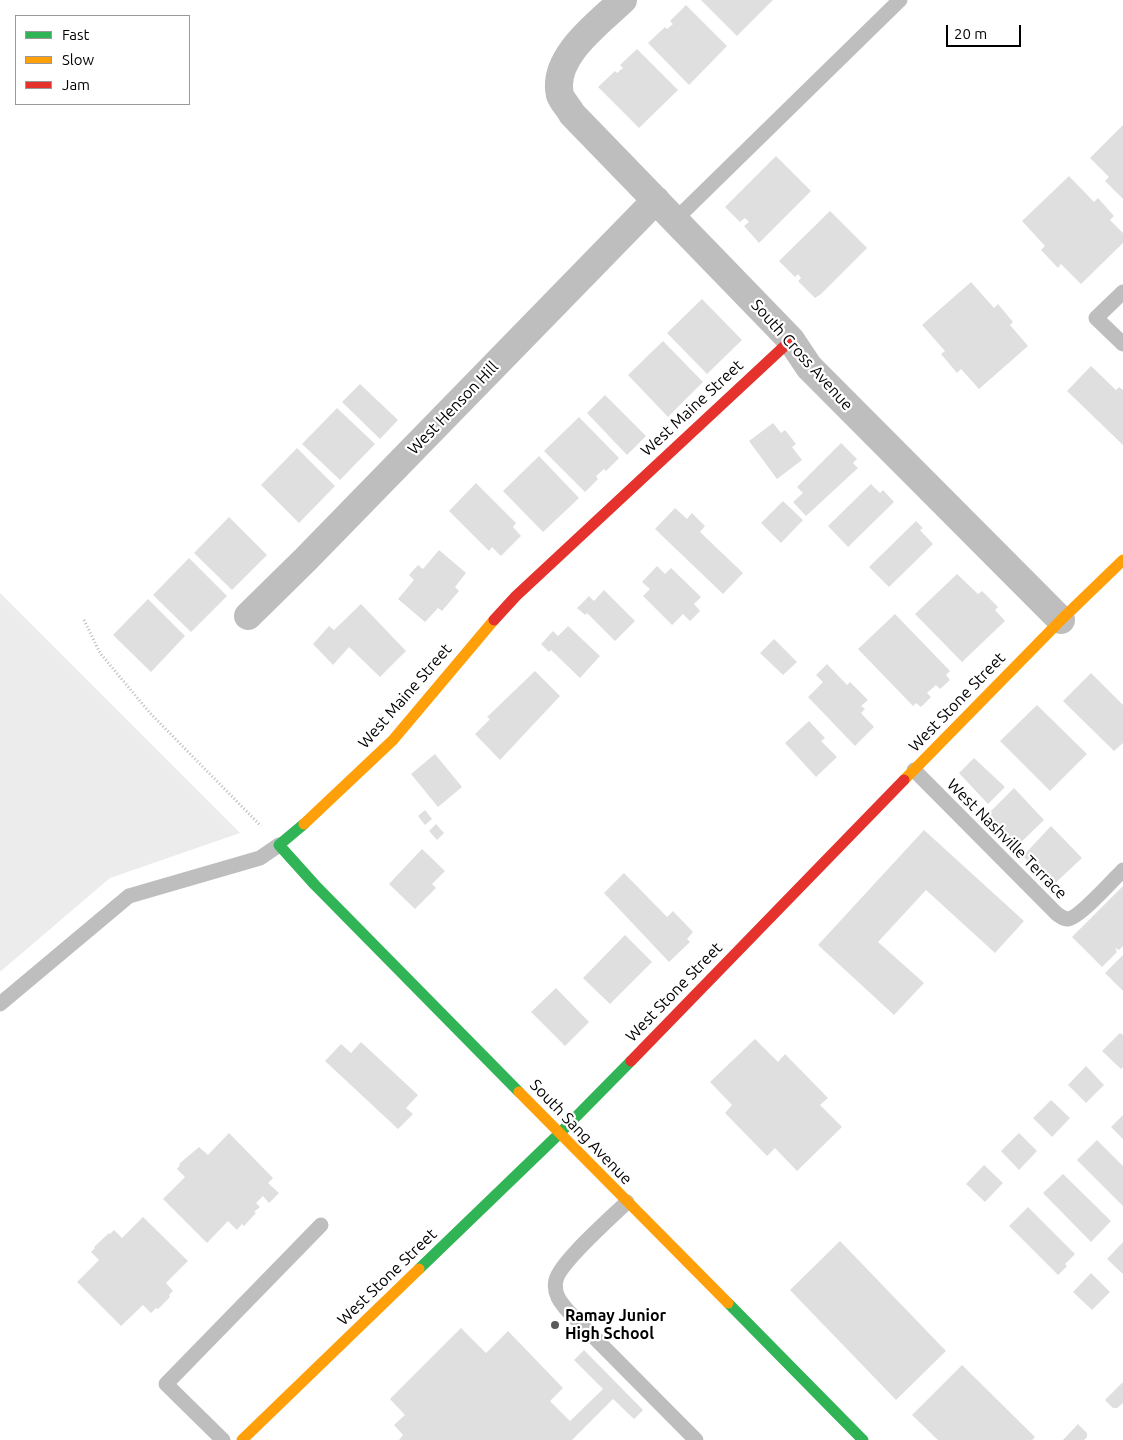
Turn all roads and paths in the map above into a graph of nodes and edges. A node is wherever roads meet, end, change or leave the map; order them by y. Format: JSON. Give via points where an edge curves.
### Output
{"nodes":[{"id":1,"x":623,"y":0,"type":"edge"},
{"id":2,"x":900,"y":0,"type":"edge"},
{"id":3,"x":656,"y":200,"type":"junction"},
{"id":4,"x":675,"y":220,"type":"junction"},
{"id":5,"x":1123,"y":292,"type":"edge"},
{"id":6,"x":791,"y":340,"type":"junction"},
{"id":7,"x":1123,"y":344,"type":"edge"},
{"id":8,"x":1123,"y":560,"type":"edge"},
{"id":9,"x":248,"y":616,"type":"dead end"},
{"id":10,"x":84,"y":620,"type":"dead end"},
{"id":11,"x":1061,"y":620,"type":"junction"},
{"id":12,"x":914,"y":770,"type":"junction"},
{"id":13,"x":279,"y":845,"type":"junction"},
{"id":14,"x":1123,"y":870,"type":"edge"},
{"id":15,"x":0,"y":1004,"type":"edge"},
{"id":16,"x":560,"y":1133,"type":"junction"},
{"id":17,"x":627,"y":1202,"type":"junction"},
{"id":18,"x":321,"y":1225,"type":"dead end"},
{"id":19,"x":223,"y":1440,"type":"edge"},
{"id":20,"x":242,"y":1440,"type":"edge"},
{"id":21,"x":696,"y":1440,"type":"edge"},
{"id":22,"x":863,"y":1440,"type":"edge"}],
"edges":[{"from":1,"to":3,"type":"street","name":"South Cross Avenue","via":[[576,45],[564,62],[558,81],[561,97],[572,114]]},
{"from":2,"to":4,"type":"lane"},
{"from":3,"to":4,"type":"street","name":"South Cross Avenue"},
{"from":3,"to":9,"type":"street","name":"West Henson Hill"},
{"from":4,"to":6,"type":"street","name":"South Cross Avenue"},
{"from":5,"to":7,"type":"lane","via":[[1096,318]]},
{"from":6,"to":11,"type":"street","name":"South Cross Avenue","via":[[809,367]]},
{"from":6,"to":13,"type":"street","name":"West Maine Street","via":[[516,596],[393,740],[317,814]]},
{"from":8,"to":11,"type":"street","name":"West Stone Street"},
{"from":10,"to":13,"type":"path","via":[[100,653],[150,714]]},
{"from":11,"to":12,"type":"street","name":"West Stone Street"},
{"from":12,"to":14,"type":"lane","name":"West Nashville Terrace","via":[[1063,918],[1069,919],[1080,912]]},
{"from":12,"to":16,"type":"street","name":"West Stone Street"},
{"from":13,"to":15,"type":"lane","name":"West Maine Street","via":[[260,858],[129,896]]},
{"from":13,"to":16,"type":"street","name":"South Sang Avenue"},
{"from":16,"to":17,"type":"street","name":"South Sang Avenue"},
{"from":16,"to":20,"type":"street","name":"West Stone Street"},
{"from":17,"to":21,"type":"lane","via":[[563,1266],[556,1279],[556,1293],[568,1311]]},
{"from":17,"to":22,"type":"street","name":"South Sang Avenue"},
{"from":18,"to":19,"type":"lane","via":[[166,1384]]}]}
